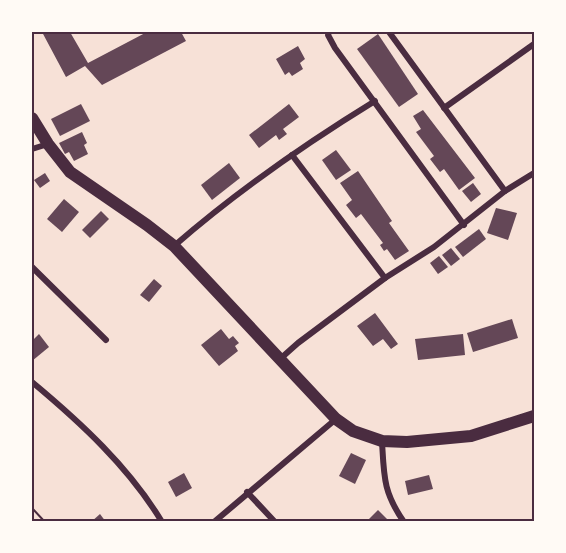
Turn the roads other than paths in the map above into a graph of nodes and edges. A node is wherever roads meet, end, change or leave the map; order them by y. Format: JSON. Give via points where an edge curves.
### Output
{"nodes":[{"id":1,"x":329,"y":32,"type":"edge"},
{"id":2,"x":389,"y":32,"type":"edge"},
{"id":3,"x":534,"y":44,"type":"edge"},
{"id":4,"x":375,"y":101,"type":"junction"},
{"id":5,"x":444,"y":108,"type":"junction"},
{"id":6,"x":32,"y":118,"type":"edge"},
{"id":7,"x":48,"y":144,"type":"junction"},
{"id":8,"x":32,"y":149,"type":"edge"},
{"id":9,"x":292,"y":155,"type":"junction"},
{"id":10,"x":534,"y":172,"type":"edge"},
{"id":11,"x":505,"y":192,"type":"junction"},
{"id":12,"x":464,"y":225,"type":"junction"},
{"id":13,"x":174,"y":246,"type":"junction"},
{"id":14,"x":32,"y":267,"type":"edge"},
{"id":15,"x":385,"y":278,"type":"junction"},
{"id":16,"x":106,"y":340,"type":"dead end"},
{"id":17,"x":280,"y":359,"type":"junction"},
{"id":18,"x":32,"y":382,"type":"edge"},
{"id":19,"x":534,"y":416,"type":"edge"},
{"id":20,"x":336,"y":419,"type":"junction"},
{"id":21,"x":382,"y":441,"type":"junction"},
{"id":22,"x":248,"y":492,"type":"junction"},
{"id":23,"x":162,"y":522,"type":"edge"},
{"id":24,"x":214,"y":522,"type":"edge"},
{"id":25,"x":275,"y":522,"type":"edge"},
{"id":26,"x":404,"y":522,"type":"edge"}],
"edges":[{"from":1,"to":4,"type":"street","via":[[336,48]]},
{"from":2,"to":5,"type":"street"},
{"from":3,"to":5,"type":"street"},
{"from":4,"to":9,"type":"street"},
{"from":4,"to":12,"type":"street"},
{"from":5,"to":11,"type":"street"},
{"from":6,"to":7,"type":"highway"},
{"from":7,"to":8,"type":"street"},
{"from":7,"to":13,"type":"highway","via":[[70,172]]},
{"from":9,"to":13,"type":"street"},
{"from":9,"to":15,"type":"street"},
{"from":10,"to":11,"type":"street"},
{"from":11,"to":12,"type":"street"},
{"from":12,"to":15,"type":"street"},
{"from":13,"to":17,"type":"highway"},
{"from":14,"to":16,"type":"street"},
{"from":15,"to":17,"type":"street"},
{"from":17,"to":20,"type":"highway"},
{"from":18,"to":23,"type":"street","via":[[98,440]]},
{"from":19,"to":21,"type":"highway","via":[[471,436]]},
{"from":20,"to":21,"type":"highway","via":[[353,431]]},
{"from":20,"to":22,"type":"street"},
{"from":21,"to":26,"type":"street","via":[[389,500]]},
{"from":22,"to":24,"type":"street"},
{"from":22,"to":25,"type":"street"}]}
